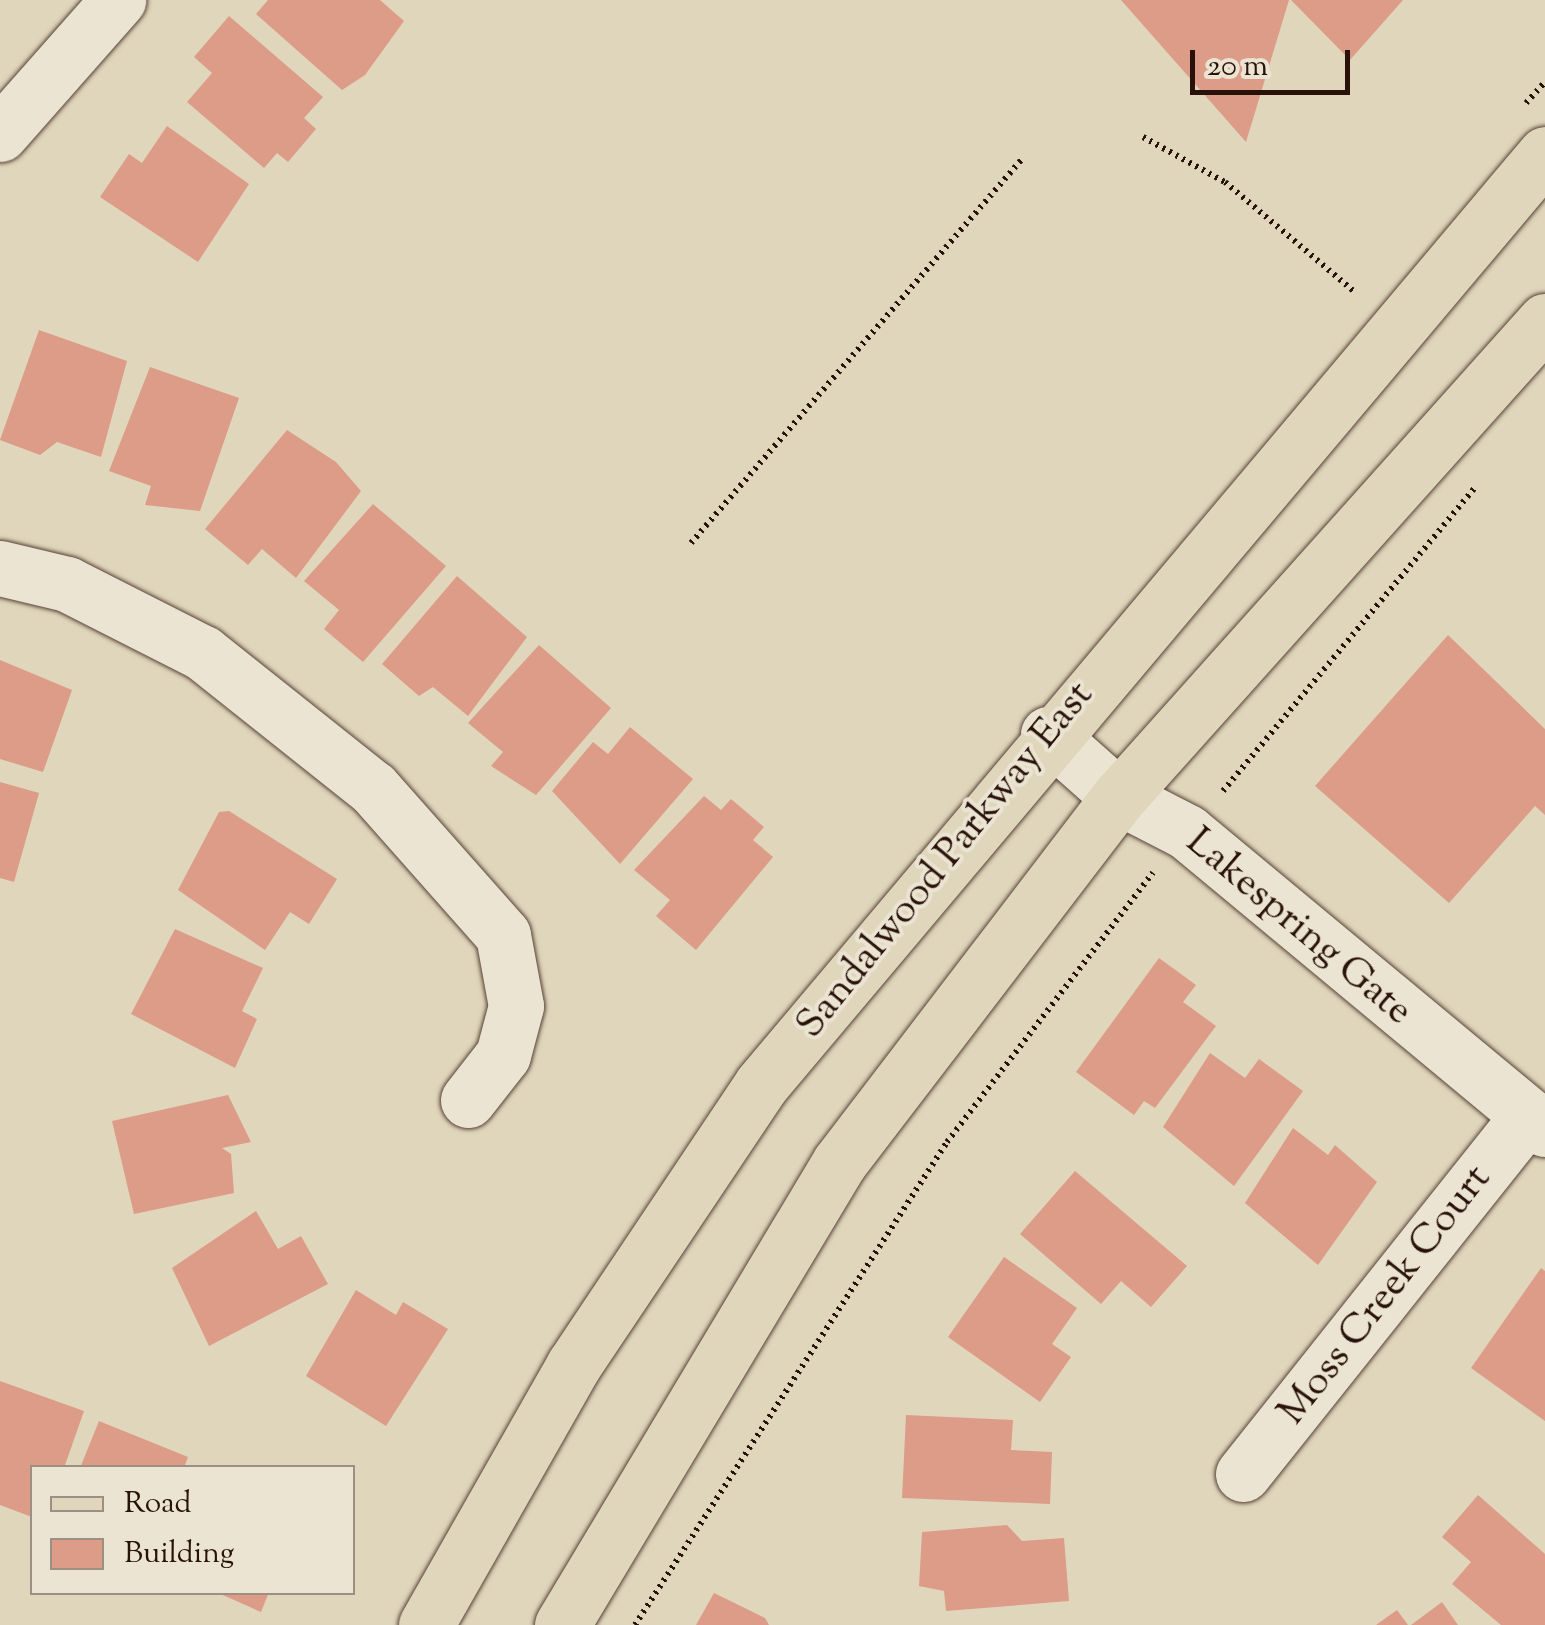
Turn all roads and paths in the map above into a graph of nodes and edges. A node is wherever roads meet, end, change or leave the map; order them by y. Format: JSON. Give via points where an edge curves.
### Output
{"nodes":[{"id":1,"x":118,"y":0,"type":"edge"},
{"id":2,"x":0,"y":134,"type":"edge"},
{"id":3,"x":1143,"y":137,"type":"dead end"},
{"id":4,"x":1545,"y":154,"type":"edge"},
{"id":5,"x":1022,"y":158,"type":"dead end"},
{"id":6,"x":1357,"y":293,"type":"dead end"},
{"id":7,"x":1545,"y":321,"type":"edge"},
{"id":8,"x":1482,"y":480,"type":"dead end"},
{"id":9,"x":690,"y":543,"type":"dead end"},
{"id":10,"x":0,"y":568,"type":"edge"},
{"id":11,"x":1048,"y":734,"type":"junction"},
{"id":12,"x":1221,"y":793,"type":"dead end"},
{"id":13,"x":1119,"y":797,"type":"junction"},
{"id":14,"x":1152,"y":874,"type":"dead end"},
{"id":15,"x":468,"y":1100,"type":"dead end"},
{"id":16,"x":1536,"y":1122,"type":"edge"},
{"id":17,"x":1243,"y":1474,"type":"dead end"},
{"id":18,"x":426,"y":1625,"type":"edge"},
{"id":19,"x":562,"y":1625,"type":"edge"},
{"id":20,"x":635,"y":1625,"type":"edge"}],
"edges":[{"from":1,"to":2,"type":"street"},
{"from":3,"to":6,"type":"path","via":[[1225,182]]},
{"from":4,"to":11,"type":"main road","name":"Sandalwood Parkway East"},
{"from":5,"to":9,"type":"path"},
{"from":7,"to":13,"type":"main road"},
{"from":8,"to":12,"type":"path"},
{"from":10,"to":15,"type":"street","via":[[67,584],[203,653],[373,788],[503,935],[516,1006],[503,1055]]},
{"from":11,"to":13,"type":"street","name":"Lakespring Gate"},
{"from":11,"to":18,"type":"main road","name":"Sandalwood Parkway East","via":[[761,1085],[667,1220]]},
{"from":13,"to":16,"type":"street","name":"Lakespring Gate","via":[[1187,832]]},
{"from":13,"to":19,"type":"main road","via":[[839,1163]]},
{"from":14,"to":20,"type":"path","via":[[926,1173]]},
{"from":16,"to":17,"type":"street","name":"Moss Creek Court"}]}
